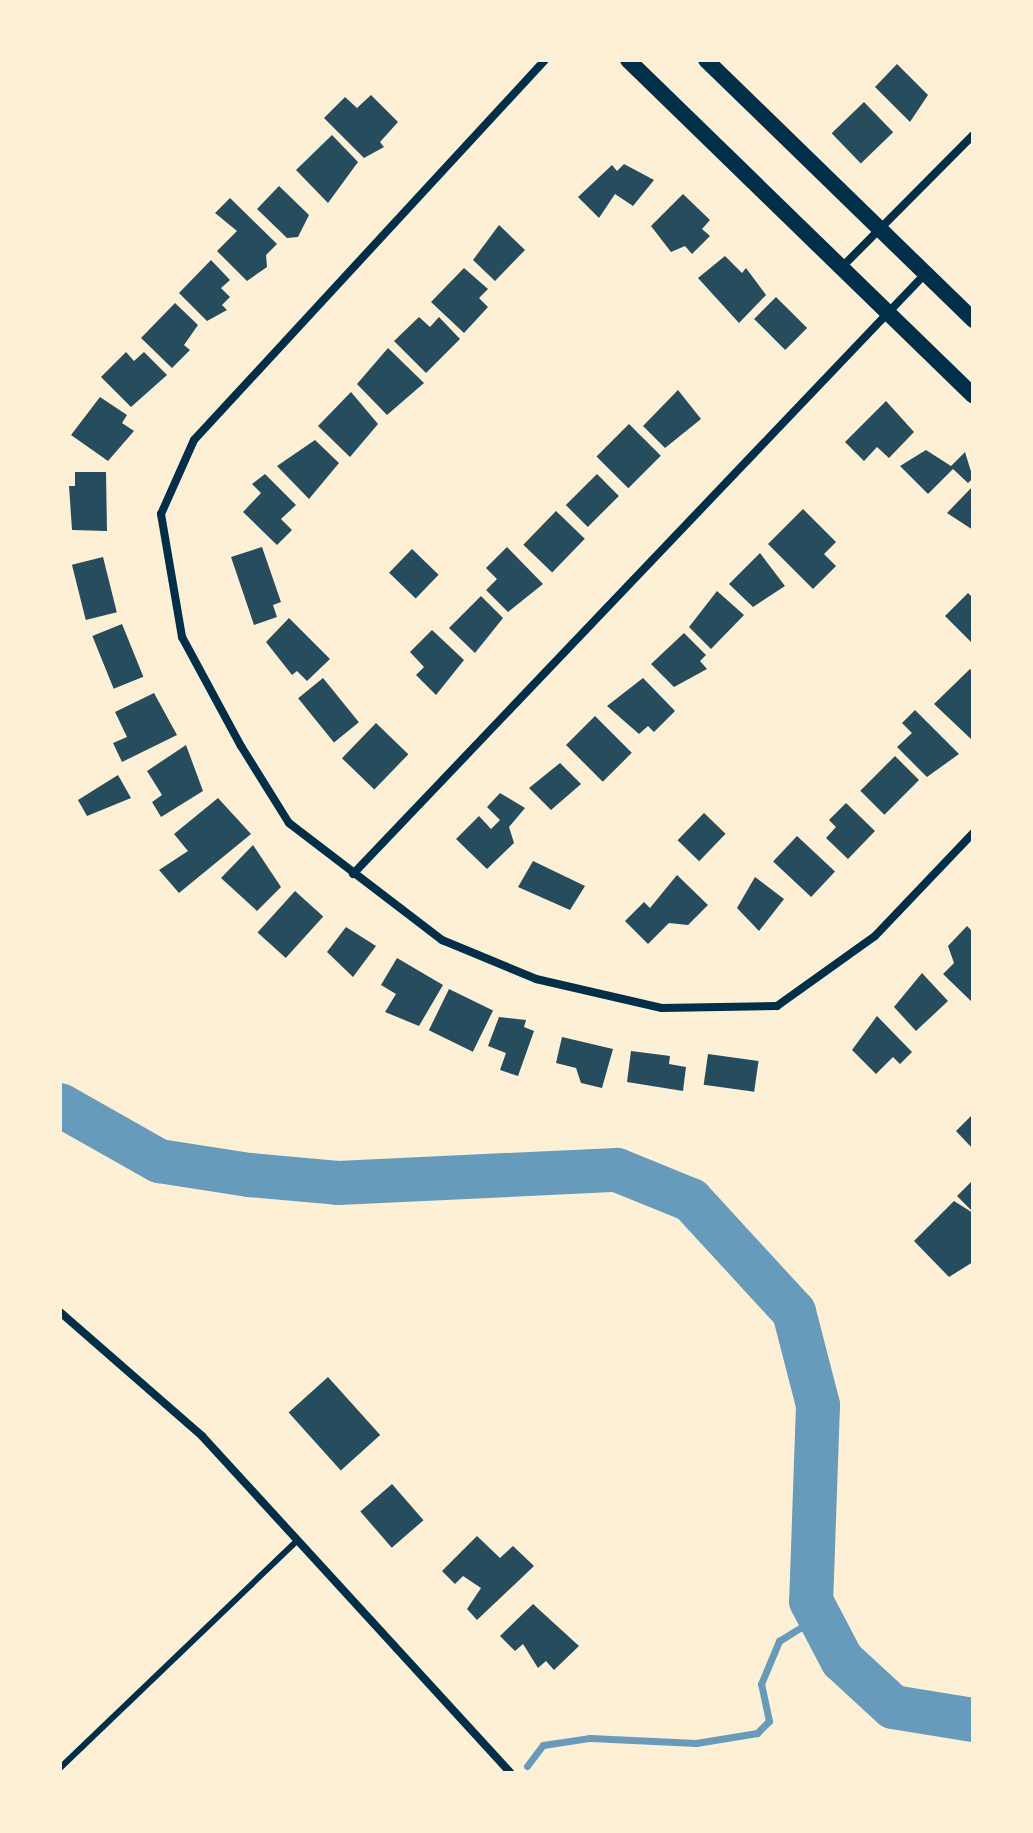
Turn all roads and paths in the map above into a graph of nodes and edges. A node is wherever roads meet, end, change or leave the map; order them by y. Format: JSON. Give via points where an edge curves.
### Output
{"nodes":[{"id":1,"x":545,"y":60,"type":"edge"},
{"id":2,"x":628,"y":60,"type":"edge"},
{"id":3,"x":706,"y":60,"type":"edge"},
{"id":4,"x":973,"y":135,"type":"edge"},
{"id":5,"x":880,"y":229,"type":"junction"},
{"id":6,"x":841,"y":268,"type":"junction"},
{"id":7,"x":925,"y":274,"type":"junction"},
{"id":8,"x":888,"y":314,"type":"junction"},
{"id":9,"x":973,"y":320,"type":"edge"},
{"id":10,"x":973,"y":395,"type":"edge"},
{"id":11,"x":973,"y":833,"type":"edge"},
{"id":12,"x":353,"y":874,"type":"junction"},
{"id":13,"x":60,"y":1312,"type":"edge"},
{"id":14,"x":297,"y":1541,"type":"junction"},
{"id":15,"x":60,"y":1768,"type":"edge"},
{"id":16,"x":511,"y":1773,"type":"edge"}],
"edges":[{"from":1,"to":12,"type":"street","via":[[194,440],[161,514],[182,637],[289,823]]},
{"from":2,"to":6,"type":"main road"},
{"from":3,"to":5,"type":"main road"},
{"from":4,"to":5,"type":"street"},
{"from":5,"to":6,"type":"street"},
{"from":5,"to":7,"type":"main road"},
{"from":6,"to":8,"type":"main road"},
{"from":7,"to":8,"type":"street"},
{"from":7,"to":9,"type":"main road"},
{"from":8,"to":10,"type":"main road"},
{"from":8,"to":12,"type":"street"},
{"from":11,"to":12,"type":"street","via":[[875,936],[829,974],[777,1006],[730,1012],[662,1008],[536,979],[442,940]]},
{"from":13,"to":14,"type":"street","via":[[202,1436]]},
{"from":14,"to":15,"type":"lane"},
{"from":14,"to":16,"type":"street"}]}
